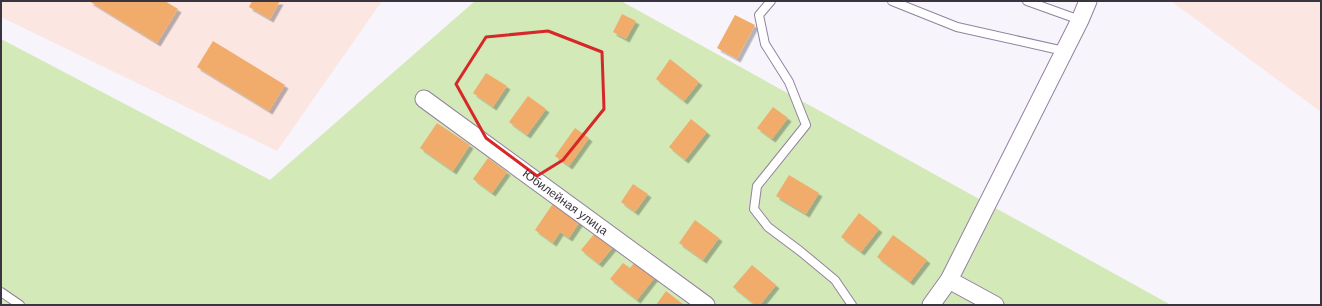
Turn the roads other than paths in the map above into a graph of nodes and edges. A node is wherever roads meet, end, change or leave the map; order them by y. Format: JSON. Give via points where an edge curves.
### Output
{"nodes":[{"id":1,"x":771,"y":1,"type":"edge"},
{"id":2,"x":892,"y":1,"type":"edge"},
{"id":3,"x":1027,"y":1,"type":"edge"},
{"id":4,"x":1088,"y":1,"type":"edge"},
{"id":5,"x":1080,"y":20,"type":"junction"},
{"id":6,"x":1064,"y":51,"type":"junction"},
{"id":7,"x":424,"y":99,"type":"dead end"},
{"id":8,"x":949,"y":280,"type":"junction"},
{"id":9,"x":1,"y":292,"type":"edge"},
{"id":10,"x":20,"y":305,"type":"edge"},
{"id":11,"x":706,"y":305,"type":"edge"},
{"id":12,"x":852,"y":305,"type":"edge"},
{"id":13,"x":932,"y":305,"type":"edge"},
{"id":14,"x":995,"y":305,"type":"edge"}],
"edges":[{"from":1,"to":12,"type":"lane","via":[[759,15],[765,44],[789,82],[806,125],[757,186],[754,209],[768,227],[835,280]]},
{"from":2,"to":6,"type":"lane","via":[[957,27]]},
{"from":3,"to":5,"type":"lane"},
{"from":4,"to":5,"type":"street"},
{"from":5,"to":6,"type":"street"},
{"from":6,"to":8,"type":"street"},
{"from":7,"to":11,"type":"street","name":"Юбилейная улица"},
{"from":8,"to":13,"type":"street"},
{"from":8,"to":14,"type":"street"},
{"from":9,"to":10,"type":"lane"}]}
